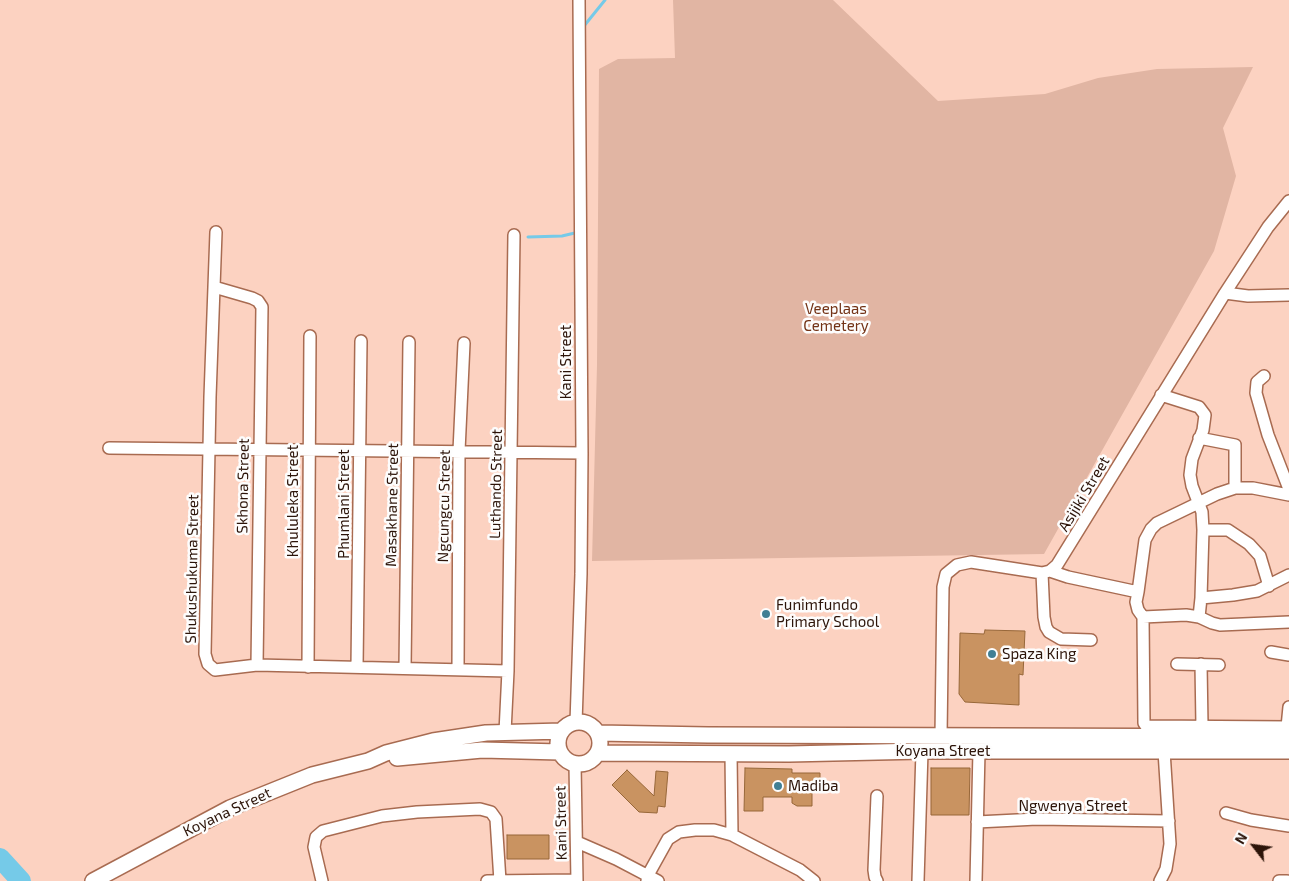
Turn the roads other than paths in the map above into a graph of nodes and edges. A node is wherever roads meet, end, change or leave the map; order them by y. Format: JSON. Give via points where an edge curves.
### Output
{"nodes":[{"id":1,"x":579,"y":0,"type":"edge"},
{"id":2,"x":1289,"y":202,"type":"edge"},
{"id":3,"x":216,"y":232,"type":"dead end"},
{"id":4,"x":514,"y":235,"type":"dead end"},
{"id":5,"x":214,"y":287,"type":"junction"},
{"id":6,"x":1225,"y":293,"type":"junction"},
{"id":7,"x":1289,"y":295,"type":"edge"},
{"id":8,"x":310,"y":336,"type":"dead end"},
{"id":9,"x":361,"y":341,"type":"dead end"},
{"id":10,"x":410,"y":342,"type":"dead end"},
{"id":11,"x":464,"y":343,"type":"dead end"},
{"id":12,"x":1264,"y":376,"type":"dead end"},
{"id":13,"x":1161,"y":395,"type":"junction"},
{"id":14,"x":1199,"y":438,"type":"junction"},
{"id":15,"x":109,"y":448,"type":"dead end"},
{"id":16,"x":210,"y":450,"type":"junction"},
{"id":17,"x":259,"y":450,"type":"junction"},
{"id":18,"x":308,"y":450,"type":"junction"},
{"id":19,"x":359,"y":450,"type":"junction"},
{"id":20,"x":408,"y":451,"type":"junction"},
{"id":21,"x":459,"y":452,"type":"junction"},
{"id":22,"x":512,"y":452,"type":"junction"},
{"id":23,"x":582,"y":453,"type":"junction"},
{"id":24,"x":1284,"y":465,"type":"edge"},
{"id":25,"x":1235,"y":488,"type":"junction"},
{"id":26,"x":1289,"y":489,"type":"edge"},
{"id":27,"x":1289,"y":495,"type":"edge"},
{"id":28,"x":1199,"y":503,"type":"junction"},
{"id":29,"x":1203,"y":530,"type":"junction"},
{"id":30,"x":1046,"y":572,"type":"junction"},
{"id":31,"x":1289,"y":575,"type":"edge"},
{"id":32,"x":1269,"y":586,"type":"junction"},
{"id":33,"x":1138,"y":592,"type":"junction"},
{"id":34,"x":1201,"y":598,"type":"junction"},
{"id":35,"x":1143,"y":617,"type":"junction"},
{"id":36,"x":1199,"y":617,"type":"junction"},
{"id":37,"x":1289,"y":622,"type":"edge"},
{"id":38,"x":1091,"y":640,"type":"dead end"},
{"id":39,"x":1271,"y":652,"type":"dead end"},
{"id":40,"x":1289,"y":655,"type":"edge"},
{"id":41,"x":1177,"y":664,"type":"dead end"},
{"id":42,"x":1201,"y":664,"type":"junction"},
{"id":43,"x":257,"y":665,"type":"junction"},
{"id":44,"x":1219,"y":665,"type":"dead end"},
{"id":45,"x":308,"y":667,"type":"junction"},
{"id":46,"x":357,"y":667,"type":"junction"},
{"id":47,"x":405,"y":668,"type":"junction"},
{"id":48,"x":458,"y":669,"type":"junction"},
{"id":49,"x":508,"y":671,"type":"junction"},
{"id":50,"x":1289,"y":707,"type":"edge"},
{"id":51,"x":576,"y":723,"type":"junction"},
{"id":52,"x":1202,"y":726,"type":"junction"},
{"id":53,"x":1288,"y":730,"type":"edge"},
{"id":54,"x":562,"y":731,"type":"junction"},
{"id":55,"x":504,"y":732,"type":"junction"},
{"id":56,"x":598,"y":733,"type":"junction"},
{"id":57,"x":941,"y":736,"type":"junction"},
{"id":58,"x":922,"y":751,"type":"junction"},
{"id":59,"x":1164,"y":751,"type":"junction"},
{"id":60,"x":1289,"y":751,"type":"edge"},
{"id":61,"x":560,"y":752,"type":"junction"},
{"id":62,"x":979,"y":752,"type":"junction"},
{"id":63,"x":598,"y":754,"type":"junction"},
{"id":64,"x":731,"y":754,"type":"junction"},
{"id":65,"x":368,"y":761,"type":"junction"},
{"id":66,"x":575,"y":764,"type":"junction"},
{"id":67,"x":877,"y":796,"type":"dead end"},
{"id":68,"x":1226,"y":813,"type":"dead end"},
{"id":69,"x":1169,"y":821,"type":"junction"},
{"id":70,"x":978,"y":822,"type":"junction"},
{"id":71,"x":1289,"y":826,"type":"edge"},
{"id":72,"x":732,"y":835,"type":"junction"},
{"id":73,"x":577,"y":842,"type":"junction"},
{"id":74,"x":1162,"y":877,"type":"edge"},
{"id":75,"x":651,"y":879,"type":"edge"},
{"id":76,"x":577,"y":880,"type":"edge"},
{"id":77,"x":93,"y":881,"type":"edge"},
{"id":78,"x":322,"y":881,"type":"edge"},
{"id":79,"x":487,"y":881,"type":"edge"},
{"id":80,"x":500,"y":881,"type":"edge"},
{"id":81,"x":814,"y":881,"type":"edge"},
{"id":82,"x":877,"y":881,"type":"edge"},
{"id":83,"x":918,"y":881,"type":"edge"},
{"id":84,"x":976,"y":881,"type":"edge"},
{"id":85,"x":1174,"y":881,"type":"edge"},
{"id":86,"x":1279,"y":881,"type":"edge"},
{"id":87,"x":1287,"y":881,"type":"edge"}],
"edges":[{"from":1,"to":23,"type":"street","name":"Kani Street"},
{"from":2,"to":6,"type":"street","name":"Asijiki Street","via":[[1268,227]]},
{"from":3,"to":5,"type":"street","name":"Shukushukuma Street"},
{"from":4,"to":22,"type":"street","name":"Luthando Street"},
{"from":5,"to":16,"type":"street","name":"Shukushukuma Street"},
{"from":5,"to":17,"type":"street","name":"Skhona Street","via":[[252,298],[262,307]]},
{"from":6,"to":7,"type":"street"},
{"from":6,"to":13,"type":"street","name":"Asijiki Street"},
{"from":8,"to":18,"type":"street","name":"Khululeka Street"},
{"from":9,"to":19,"type":"street","name":"Phumlani Street"},
{"from":10,"to":20,"type":"street","name":"Masakhane Street"},
{"from":11,"to":21,"type":"street","name":"Ngcungcu Street"},
{"from":12,"to":24,"type":"street","via":[[1257,382],[1256,394]]},
{"from":13,"to":14,"type":"street","via":[[1202,410],[1205,420]]},
{"from":13,"to":30,"type":"street","name":"Asijiki Street","via":[[1069,547],[1057,565]]},
{"from":14,"to":25,"type":"street","via":[[1235,445]]},
{"from":14,"to":28,"type":"street","via":[[1190,475]]},
{"from":15,"to":16,"type":"street"},
{"from":16,"to":17,"type":"street"},
{"from":16,"to":43,"type":"street","name":"Shukushukuma Street","via":[[205,654],[208,664],[215,670]]},
{"from":17,"to":18,"type":"street"},
{"from":17,"to":43,"type":"street","name":"Skhona Street"},
{"from":18,"to":19,"type":"street"},
{"from":18,"to":45,"type":"street","name":"Khululeka Street"},
{"from":19,"to":20,"type":"street"},
{"from":19,"to":46,"type":"street","name":"Phumlani Street"},
{"from":20,"to":21,"type":"street"},
{"from":20,"to":47,"type":"street","name":"Masakhane Street"},
{"from":21,"to":22,"type":"street"},
{"from":21,"to":48,"type":"street","name":"Ngcungcu Street"},
{"from":22,"to":23,"type":"street"},
{"from":22,"to":49,"type":"street","name":"Luthando Street"},
{"from":23,"to":51,"type":"street","name":"Kani Street"},
{"from":24,"to":26,"type":"street"},
{"from":25,"to":27,"type":"street"},
{"from":25,"to":28,"type":"street"},
{"from":28,"to":29,"type":"street"},
{"from":28,"to":33,"type":"street","via":[[1150,529],[1144,546]]},
{"from":29,"to":32,"type":"street","via":[[1228,530],[1250,544],[1260,556]]},
{"from":29,"to":34,"type":"street"},
{"from":30,"to":33,"type":"street"},
{"from":30,"to":38,"type":"street","via":[[1044,617],[1049,632],[1061,639]]},
{"from":30,"to":57,"type":"street","via":[[971,562],[957,565],[946,574],[943,587]]},
{"from":31,"to":32,"type":"street"},
{"from":32,"to":34,"type":"street","via":[[1246,593]]},
{"from":33,"to":35,"type":"street","via":[[1136,602]]},
{"from":34,"to":36,"type":"street"},
{"from":35,"to":36,"type":"street"},
{"from":35,"to":52,"type":"street","via":[[1145,725]]},
{"from":36,"to":37,"type":"street","via":[[1220,624]]},
{"from":39,"to":40,"type":"street"},
{"from":41,"to":42,"type":"street"},
{"from":42,"to":44,"type":"street"},
{"from":42,"to":52,"type":"street"},
{"from":43,"to":45,"type":"street","name":"Shukushukuma Street"},
{"from":45,"to":46,"type":"street","name":"Shukushukuma Street"},
{"from":46,"to":47,"type":"street","name":"Shukushukuma Street"},
{"from":47,"to":48,"type":"street","name":"Shukushukuma Street"},
{"from":48,"to":49,"type":"street","name":"Shukushukuma Street"},
{"from":49,"to":55,"type":"street","name":"Luthando Street"},
{"from":50,"to":53,"type":"street"},
{"from":51,"to":54,"type":"main road"},
{"from":51,"to":56,"type":"main road","via":[[587,724]]},
{"from":52,"to":53,"type":"street"},
{"from":53,"to":57,"type":"main road","name":"Koyana Street"},
{"from":54,"to":55,"type":"main road","name":"Koyana Street"},
{"from":54,"to":61,"type":"main road","via":[[558,745]]},
{"from":55,"to":65,"type":"main road","name":"Koyana Street","via":[[433,740]]},
{"from":56,"to":57,"type":"main road","name":"Koyana Street"},
{"from":56,"to":63,"type":"main road"},
{"from":58,"to":62,"type":"main road","name":"Koyana Street"},
{"from":58,"to":64,"type":"main road","name":"Koyana Street"},
{"from":58,"to":83,"type":"street"},
{"from":59,"to":60,"type":"main road","name":"Koyana Street"},
{"from":59,"to":62,"type":"main road","name":"Koyana Street"},
{"from":59,"to":69,"type":"street"},
{"from":61,"to":65,"type":"main road","name":"Koyana Street","via":[[482,750]]},
{"from":61,"to":66,"type":"main road"},
{"from":62,"to":70,"type":"street"},
{"from":63,"to":64,"type":"main road","name":"Koyana Street"},
{"from":63,"to":66,"type":"main road","via":[[588,763]]},
{"from":64,"to":72,"type":"street"},
{"from":65,"to":77,"type":"main road","name":"Koyana Street","via":[[312,775],[230,808]]},
{"from":66,"to":73,"type":"street","name":"Kani Street"},
{"from":67,"to":82,"type":"street","via":[[874,870]]},
{"from":68,"to":71,"type":"street"},
{"from":69,"to":70,"type":"street","name":"Ngwenya Street","via":[[1037,819]]},
{"from":69,"to":74,"type":"street","via":[[1169,853]]},
{"from":70,"to":84,"type":"street"},
{"from":72,"to":75,"type":"street","via":[[714,830],[679,832],[668,839]]},
{"from":72,"to":81,"type":"street","via":[[800,870]]},
{"from":73,"to":75,"type":"street"},
{"from":73,"to":76,"type":"street","name":"Kani Street"},
{"from":74,"to":85,"type":"street"},
{"from":76,"to":80,"type":"street"},
{"from":78,"to":80,"type":"street","via":[[314,847],[316,837],[323,832],[382,816],[480,809],[492,812],[496,819]]},
{"from":79,"to":80,"type":"street"},
{"from":86,"to":87,"type":"street"}]}
